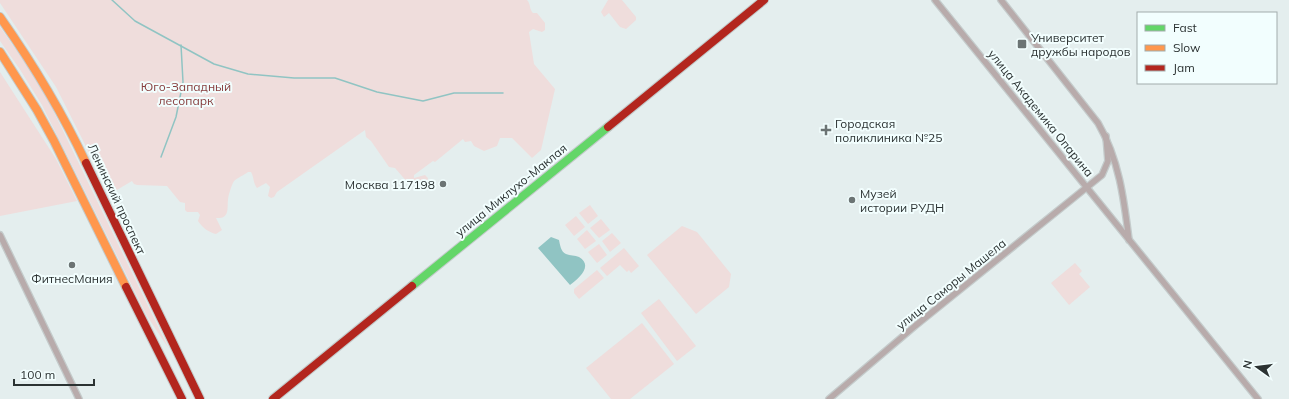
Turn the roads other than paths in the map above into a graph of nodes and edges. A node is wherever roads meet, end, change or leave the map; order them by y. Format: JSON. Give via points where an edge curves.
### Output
{"nodes":[{"id":1,"x":764,"y":0,"type":"edge"},
{"id":2,"x":935,"y":0,"type":"edge"},
{"id":3,"x":1001,"y":0,"type":"edge"},
{"id":4,"x":0,"y":17,"type":"edge"},
{"id":5,"x":0,"y":52,"type":"edge"},
{"id":6,"x":1106,"y":136,"type":"junction"},
{"id":7,"x":1087,"y":187,"type":"junction"},
{"id":8,"x":0,"y":235,"type":"edge"},
{"id":9,"x":1130,"y":240,"type":"junction"},
{"id":10,"x":79,"y":399,"type":"edge"},
{"id":11,"x":182,"y":399,"type":"edge"},
{"id":12,"x":200,"y":399,"type":"edge"},
{"id":13,"x":273,"y":399,"type":"edge"},
{"id":14,"x":829,"y":399,"type":"edge"},
{"id":15,"x":1258,"y":399,"type":"edge"}],
"edges":[{"from":1,"to":13,"type":"main road","name":"улица Миклухо-Маклая"},
{"from":2,"to":7,"type":"street","name":"улица Академика Опарина"},
{"from":3,"to":6,"type":"street"},
{"from":4,"to":12,"type":"main road","name":"Ленинский проспект","via":[[30,60],[72,133]]},
{"from":5,"to":11,"type":"main road","via":[[54,140]]},
{"from":6,"to":7,"type":"street","name":"улица Саморы Машела","via":[[1106,168],[1102,175]]},
{"from":6,"to":9,"type":"street","via":[[1121,182]]},
{"from":7,"to":9,"type":"street","name":"улица Академика Опарина"},
{"from":7,"to":14,"type":"street","name":"улица Саморы Машела"},
{"from":8,"to":10,"type":"street"},
{"from":9,"to":15,"type":"street","name":"улица Академика Опарина"}]}
